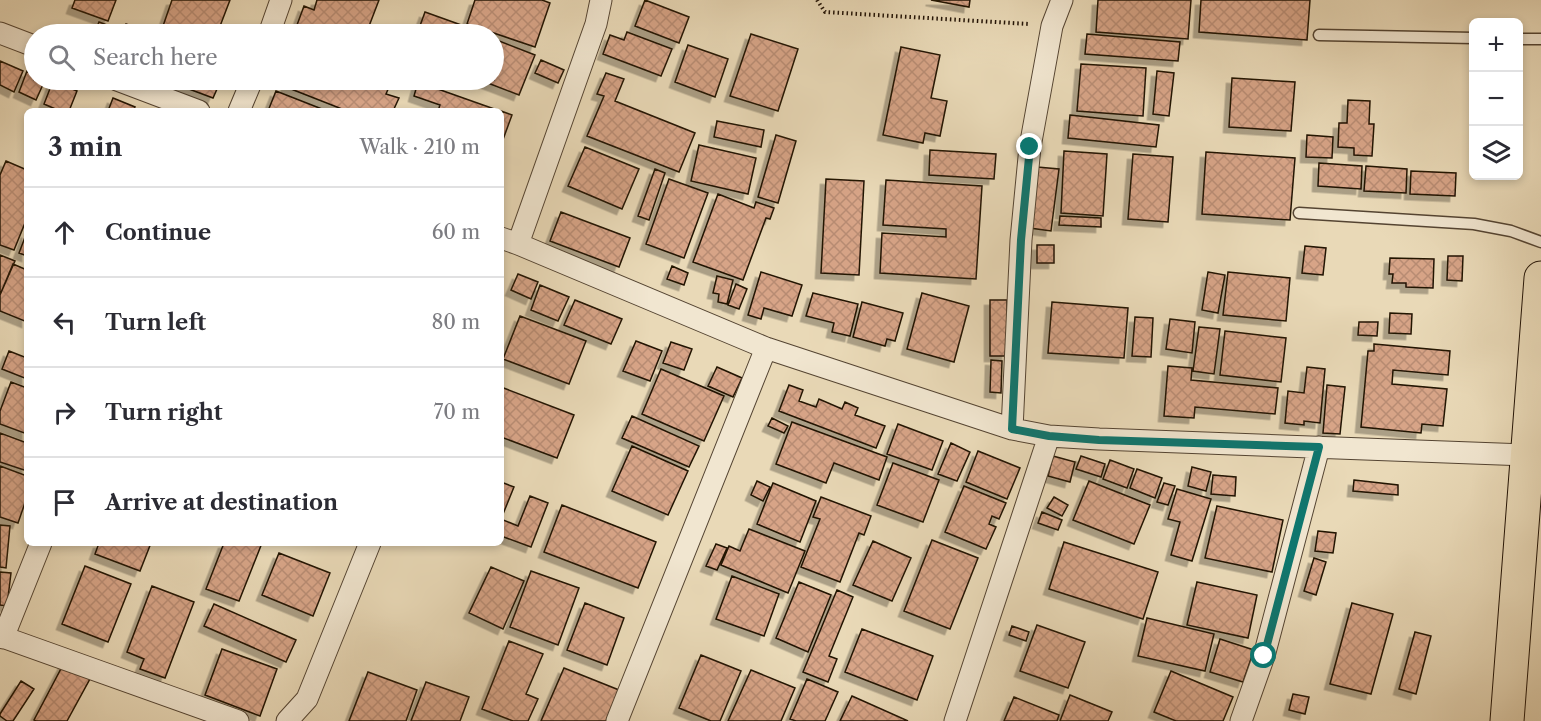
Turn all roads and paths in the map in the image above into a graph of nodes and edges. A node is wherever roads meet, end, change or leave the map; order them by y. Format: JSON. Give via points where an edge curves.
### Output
{"nodes":[{"id":1,"x":281,"y":0,"type":"edge"},
{"id":2,"x":601,"y":0,"type":"edge"},
{"id":3,"x":817,"y":0,"type":"edge"},
{"id":4,"x":1062,"y":0,"type":"edge"},
{"id":5,"x":273,"y":24,"type":"edge"},
{"id":6,"x":1052,"y":26,"type":"junction"},
{"id":7,"x":0,"y":33,"type":"edge"},
{"id":8,"x":1319,"y":35,"type":"dead end"},
{"id":9,"x":1469,"y":38,"type":"edge"},
{"id":10,"x":1523,"y":39,"type":"edge"},
{"id":11,"x":1541,"y":39,"type":"edge"},
{"id":12,"x":24,"y":42,"type":"edge"},
{"id":13,"x":143,"y":90,"type":"edge"},
{"id":14,"x":248,"y":90,"type":"edge"},
{"id":15,"x":191,"y":108,"type":"edge"},
{"id":16,"x":240,"y":108,"type":"edge"},
{"id":17,"x":1299,"y":213,"type":"dead end"},
{"id":18,"x":510,"y":241,"type":"edge"},
{"id":19,"x":1541,"y":243,"type":"edge"},
{"id":20,"x":1541,"y":278,"type":"edge"},
{"id":21,"x":1538,"y":344,"type":"edge"},
{"id":22,"x":766,"y":348,"type":"junction"},
{"id":23,"x":1012,"y":429,"type":"junction"},
{"id":24,"x":1049,"y":436,"type":"junction"},
{"id":25,"x":1319,"y":447,"type":"junction"},
{"id":26,"x":1527,"y":455,"type":"junction"},
{"id":27,"x":40,"y":546,"type":"edge"},
{"id":28,"x":369,"y":546,"type":"edge"},
{"id":29,"x":1,"y":637,"type":"edge"},
{"id":30,"x":238,"y":721,"type":"edge"},
{"id":31,"x":287,"y":721,"type":"edge"},
{"id":32,"x":616,"y":721,"type":"edge"},
{"id":33,"x":955,"y":721,"type":"edge"},
{"id":34,"x":1241,"y":721,"type":"edge"},
{"id":35,"x":1507,"y":721,"type":"edge"}],
"edges":[{"from":1,"to":5,"type":"street"},
{"from":2,"to":18,"type":"street","via":[[596,24]]},
{"from":3,"to":6,"type":"path","via":[[825,12]]},
{"from":4,"to":6,"type":"street"},
{"from":6,"to":23,"type":"street","via":[[1028,158]]},
{"from":7,"to":12,"type":"street"},
{"from":8,"to":9,"type":"lane"},
{"from":10,"to":11,"type":"lane"},
{"from":13,"to":15,"type":"street"},
{"from":14,"to":16,"type":"street"},
{"from":17,"to":19,"type":"lane","via":[[1474,224],[1510,231]]},
{"from":18,"to":22,"type":"street"},
{"from":20,"to":21,"type":"highway"},
{"from":21,"to":26,"type":"highway"},
{"from":22,"to":23,"type":"street"},
{"from":22,"to":32,"type":"street"},
{"from":23,"to":24,"type":"street"},
{"from":24,"to":25,"type":"street"},
{"from":24,"to":33,"type":"street"},
{"from":25,"to":26,"type":"street"},
{"from":25,"to":34,"type":"street","via":[[1264,656]]},
{"from":26,"to":35,"type":"highway"},
{"from":27,"to":29,"type":"street"},
{"from":28,"to":31,"type":"street","via":[[307,699]]},
{"from":29,"to":30,"type":"street"}]}
